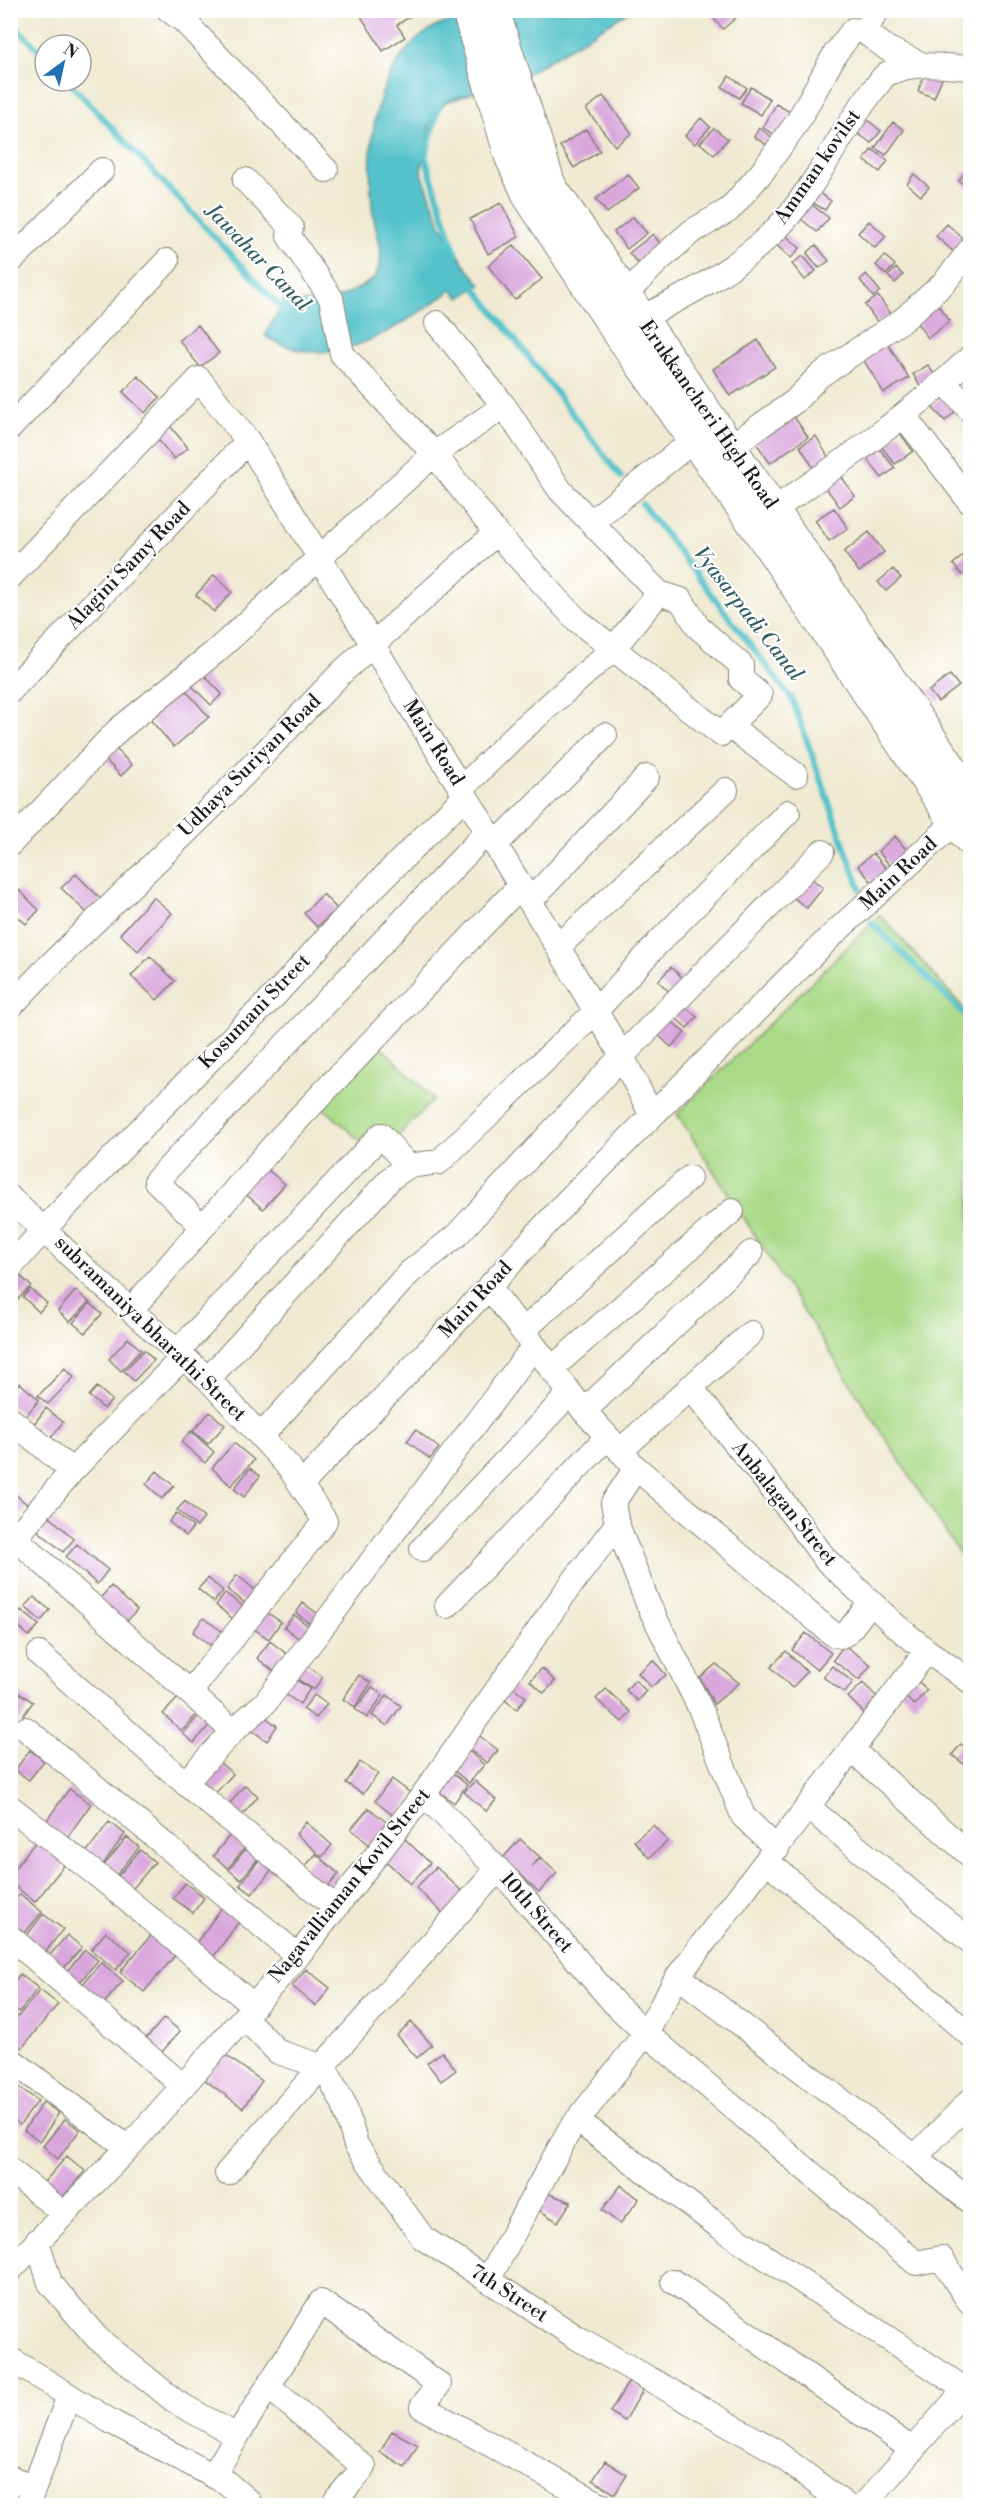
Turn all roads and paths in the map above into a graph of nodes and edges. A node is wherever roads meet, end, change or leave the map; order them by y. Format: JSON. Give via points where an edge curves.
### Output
{"nodes":[{"id":1,"x":468,"y":10,"type":"edge"},
{"id":2,"x":493,"y":10,"type":"edge"},
{"id":3,"x":877,"y":10,"type":"edge"},
{"id":4,"x":183,"y":14,"type":"edge"},
{"id":5,"x":864,"y":32,"type":"junction"},
{"id":6,"x":921,"y":64,"type":"junction"},
{"id":7,"x":970,"y":68,"type":"edge"},
{"id":8,"x":511,"y":109,"type":"junction"},
{"id":9,"x":102,"y":170,"type":"dead end"},
{"id":10,"x":326,"y":170,"type":"dead end"},
{"id":11,"x":245,"y":180,"type":"dead end"},
{"id":12,"x":15,"y":247,"type":"edge"},
{"id":13,"x":970,"y":250,"type":"edge"},
{"id":14,"x":167,"y":261,"type":"dead end"},
{"id":15,"x":633,"y":306,"type":"junction"},
{"id":16,"x":437,"y":323,"type":"dead end"},
{"id":17,"x":970,"y":358,"type":"edge"},
{"id":18,"x":945,"y":382,"type":"junction"},
{"id":19,"x":504,"y":406,"type":"junction"},
{"id":20,"x":970,"y":410,"type":"edge"},
{"id":21,"x":904,"y":416,"type":"junction"},
{"id":22,"x":10,"y":428,"type":"edge"},
{"id":23,"x":714,"y":438,"type":"junction"},
{"id":24,"x":248,"y":441,"type":"junction"},
{"id":25,"x":434,"y":454,"type":"junction"},
{"id":26,"x":970,"y":501,"type":"edge"},
{"id":27,"x":773,"y":510,"type":"junction"},
{"id":28,"x":591,"y":522,"type":"junction"},
{"id":29,"x":496,"y":533,"type":"junction"},
{"id":30,"x":319,"y":558,"type":"junction"},
{"id":31,"x":10,"y":577,"type":"edge"},
{"id":32,"x":659,"y":593,"type":"junction"},
{"id":33,"x":372,"y":645,"type":"junction"},
{"id":34,"x":613,"y":649,"type":"junction"},
{"id":35,"x":10,"y":691,"type":"edge"},
{"id":36,"x":729,"y":726,"type":"junction"},
{"id":37,"x":605,"y":735,"type":"dead end"},
{"id":38,"x":796,"y":775,"type":"dead end"},
{"id":39,"x":647,"y":777,"type":"dead end"},
{"id":40,"x":726,"y":790,"type":"dead end"},
{"id":41,"x":463,"y":792,"type":"junction"},
{"id":42,"x":788,"y":812,"type":"dead end"},
{"id":43,"x":967,"y":818,"type":"edge"},
{"id":44,"x":491,"y":838,"type":"junction"},
{"id":45,"x":10,"y":844,"type":"edge"},
{"id":46,"x":822,"y":852,"type":"dead end"},
{"id":47,"x":525,"y":893,"type":"junction"},
{"id":48,"x":558,"y":947,"type":"junction"},
{"id":49,"x":10,"y":1007,"type":"edge"},
{"id":50,"x":594,"y":1013,"type":"junction"},
{"id":51,"x":622,"y":1056,"type":"junction"},
{"id":52,"x":652,"y":1116,"type":"junction"},
{"id":53,"x":408,"y":1166,"type":"junction"},
{"id":54,"x":689,"y":1178,"type":"dead end"},
{"id":55,"x":10,"y":1198,"type":"edge"},
{"id":56,"x":732,"y":1211,"type":"dead end"},
{"id":57,"x":203,"y":1227,"type":"junction"},
{"id":58,"x":45,"y":1228,"type":"junction"},
{"id":59,"x":751,"y":1253,"type":"dead end"},
{"id":60,"x":10,"y":1268,"type":"edge"},
{"id":61,"x":489,"y":1287,"type":"junction"},
{"id":62,"x":131,"y":1311,"type":"junction"},
{"id":63,"x":751,"y":1332,"type":"dead end"},
{"id":64,"x":529,"y":1339,"type":"junction"},
{"id":65,"x":180,"y":1354,"type":"junction"},
{"id":66,"x":551,"y":1369,"type":"junction"},
{"id":67,"x":208,"y":1379,"type":"junction"},
{"id":68,"x":690,"y":1387,"type":"junction"},
{"id":69,"x":577,"y":1402,"type":"junction"},
{"id":70,"x":10,"y":1419,"type":"edge"},
{"id":71,"x":261,"y":1436,"type":"junction"},
{"id":72,"x":621,"y":1452,"type":"junction"},
{"id":73,"x":72,"y":1471,"type":"junction"},
{"id":74,"x":301,"y":1485,"type":"junction"},
{"id":75,"x":617,"y":1524,"type":"junction"},
{"id":76,"x":13,"y":1541,"type":"edge"},
{"id":77,"x":422,"y":1549,"type":"dead end"},
{"id":78,"x":871,"y":1602,"type":"junction"},
{"id":79,"x":447,"y":1606,"type":"dead end"},
{"id":80,"x":927,"y":1651,"type":"junction"},
{"id":81,"x":39,"y":1654,"type":"dead end"},
{"id":82,"x":970,"y":1681,"type":"edge"},
{"id":83,"x":190,"y":1692,"type":"junction"},
{"id":84,"x":26,"y":1729,"type":"dead end"},
{"id":85,"x":233,"y":1731,"type":"junction"},
{"id":86,"x":852,"y":1750,"type":"junction"},
{"id":87,"x":185,"y":1783,"type":"junction"},
{"id":88,"x":424,"y":1794,"type":"junction"},
{"id":89,"x":10,"y":1807,"type":"edge"},
{"id":90,"x":808,"y":1807,"type":"junction"},
{"id":91,"x":772,"y":1855,"type":"junction"},
{"id":92,"x":970,"y":1855,"type":"edge"},
{"id":93,"x":498,"y":1869,"type":"junction"},
{"id":94,"x":336,"y":1908,"type":"junction"},
{"id":95,"x":10,"y":1937,"type":"edge"},
{"id":96,"x":970,"y":1941,"type":"edge"},
{"id":97,"x":298,"y":1956,"type":"junction"},
{"id":98,"x":678,"y":1976,"type":"junction"},
{"id":99,"x":248,"y":2011,"type":"junction"},
{"id":100,"x":646,"y":2033,"type":"junction"},
{"id":101,"x":970,"y":2035,"type":"edge"},
{"id":102,"x":10,"y":2059,"type":"edge"},
{"id":103,"x":324,"y":2067,"type":"junction"},
{"id":104,"x":183,"y":2086,"type":"junction"},
{"id":105,"x":970,"y":2101,"type":"edge"},
{"id":106,"x":577,"y":2120,"type":"junction"},
{"id":107,"x":128,"y":2148,"type":"junction"},
{"id":108,"x":915,"y":2157,"type":"junction"},
{"id":109,"x":10,"y":2170,"type":"edge"},
{"id":110,"x":226,"y":2174,"type":"dead end"},
{"id":111,"x":970,"y":2201,"type":"edge"},
{"id":112,"x":63,"y":2213,"type":"junction"},
{"id":113,"x":38,"y":2241,"type":"junction"},
{"id":114,"x":10,"y":2270,"type":"edge"},
{"id":115,"x":488,"y":2280,"type":"junction"},
{"id":116,"x":673,"y":2280,"type":"dead end"},
{"id":117,"x":970,"y":2303,"type":"edge"},
{"id":118,"x":10,"y":2359,"type":"edge"},
{"id":119,"x":268,"y":2386,"type":"junction"},
{"id":120,"x":968,"y":2387,"type":"edge"},
{"id":121,"x":69,"y":2396,"type":"junction"},
{"id":122,"x":237,"y":2436,"type":"junction"},
{"id":123,"x":913,"y":2450,"type":"junction"},
{"id":124,"x":213,"y":2476,"type":"junction"},
{"id":125,"x":23,"y":2490,"type":"edge"},
{"id":126,"x":339,"y":2504,"type":"edge"},
{"id":127,"x":249,"y":2505,"type":"edge"},
{"id":128,"x":603,"y":2505,"type":"edge"},
{"id":129,"x":847,"y":2505,"type":"edge"},
{"id":130,"x":863,"y":2505,"type":"edge"}],
"edges":[{"from":1,"to":8,"type":"main road"},
{"from":2,"to":8,"type":"main road","name":"Erukkancheri High Road"},
{"from":3,"to":5,"type":"street"},
{"from":4,"to":10,"type":"street"},
{"from":5,"to":6,"type":"street","via":[[888,49]]},
{"from":5,"to":15,"type":"street","via":[[853,30],[798,122],[762,172],[729,210],[691,232],[658,261]]},
{"from":6,"to":7,"type":"street","name":"Amman kovilst"},
{"from":6,"to":15,"type":"street","name":"Amman kovilst","via":[[887,73],[784,220],[738,264],[692,293]]},
{"from":8,"to":15,"type":"main road","name":"Erukkancheri High Road","via":[[550,186]]},
{"from":8,"to":23,"type":"main road","via":[[510,157],[530,198],[614,326]]},
{"from":9,"to":12,"type":"street"},
{"from":11,"to":25,"type":"street","via":[[291,227],[289,237],[330,297],[342,354]]},
{"from":13,"to":23,"type":"street","via":[[945,282],[904,319],[819,376],[794,402]]},
{"from":14,"to":22,"type":"street"},
{"from":15,"to":23,"type":"main road","name":"Erukkancheri High Road"},
{"from":16,"to":19,"type":"street"},
{"from":17,"to":18,"type":"street"},
{"from":18,"to":20,"type":"street"},
{"from":18,"to":21,"type":"street"},
{"from":19,"to":25,"type":"street"},
{"from":19,"to":28,"type":"street","via":[[560,490]]},
{"from":21,"to":26,"type":"street"},
{"from":21,"to":27,"type":"street"},
{"from":23,"to":27,"type":"main road","name":"Erukkancheri High Road"},
{"from":23,"to":28,"type":"street"},
{"from":23,"to":43,"type":"main road","via":[[764,538]]},
{"from":24,"to":30,"type":"street","name":"Main Road"},
{"from":24,"to":31,"type":"street","name":"Main Road","via":[[199,379]]},
{"from":24,"to":35,"type":"street","name":"Alagini Samy Road"},
{"from":25,"to":29,"type":"street"},
{"from":25,"to":30,"type":"street"},
{"from":27,"to":43,"type":"main road","name":"Erukkancheri High Road"},
{"from":28,"to":32,"type":"street"},
{"from":29,"to":33,"type":"street","name":"Udhaya Suriyan Road"},
{"from":29,"to":34,"type":"street","via":[[577,620]]},
{"from":30,"to":33,"type":"street","name":"Main Road"},
{"from":30,"to":45,"type":"street","via":[[215,652],[118,730]]},
{"from":32,"to":34,"type":"street","name":"Kosumani Street"},
{"from":32,"to":36,"type":"street","via":[[681,600],[698,627],[741,665],[741,679],[760,695]]},
{"from":33,"to":41,"type":"street","name":"Main Road"},
{"from":33,"to":49,"type":"street","name":"Udhaya Suriyan Road"},
{"from":34,"to":36,"type":"street","via":[[721,734]]},
{"from":34,"to":41,"type":"street","name":"Kosumani Street","via":[[519,732]]},
{"from":36,"to":38,"type":"street"},
{"from":37,"to":44,"type":"street"},
{"from":39,"to":47,"type":"street"},
{"from":40,"to":48,"type":"street"},
{"from":41,"to":44,"type":"street","name":"Main Road"},
{"from":41,"to":58,"type":"street","name":"Kosumani Street","via":[[276,994]]},
{"from":42,"to":50,"type":"street"},
{"from":43,"to":52,"type":"street","name":"Main Road","via":[[828,939]]},
{"from":44,"to":47,"type":"street","name":"Main Road"},
{"from":44,"to":57,"type":"street","via":[[156,1181]]},
{"from":46,"to":51,"type":"street"},
{"from":47,"to":48,"type":"street","name":"Main Road"},
{"from":47,"to":57,"type":"street","via":[[280,1138]]},
{"from":48,"to":50,"type":"street","name":"Main Road"},
{"from":50,"to":51,"type":"street","name":"Main Road"},
{"from":50,"to":53,"type":"street","via":[[439,1162]]},
{"from":51,"to":52,"type":"street","name":"Main Road"},
{"from":51,"to":71,"type":"street","via":[[456,1236],[409,1273]]},
{"from":52,"to":61,"type":"street","name":"Main Road"},
{"from":53,"to":65,"type":"street","via":[[381,1135]]},
{"from":53,"to":67,"type":"street","via":[[391,1178]]},
{"from":54,"to":64,"type":"street"},
{"from":55,"to":58,"type":"street","name":"subramaniya bharathi Street"},
{"from":56,"to":66,"type":"street"},
{"from":57,"to":62,"type":"street"},
{"from":58,"to":60,"type":"street","name":"Kosumani Street"},
{"from":58,"to":62,"type":"street","name":"subramaniya bharathi Street"},
{"from":59,"to":69,"type":"street"},
{"from":61,"to":64,"type":"street"},
{"from":61,"to":74,"type":"street","name":"Main Road"},
{"from":62,"to":65,"type":"street","name":"subramaniya bharathi Street"},
{"from":63,"to":68,"type":"street"},
{"from":64,"to":66,"type":"street"},
{"from":64,"to":85,"type":"street","via":[[265,1703]]},
{"from":65,"to":67,"type":"street","name":"subramaniya bharathi Street"},
{"from":65,"to":73,"type":"street"},
{"from":66,"to":69,"type":"street"},
{"from":67,"to":71,"type":"street","name":"subramaniya bharathi Street"},
{"from":68,"to":72,"type":"street"},
{"from":68,"to":78,"type":"street","name":"Anbalagan Street","via":[[825,1560]]},
{"from":69,"to":72,"type":"street"},
{"from":69,"to":77,"type":"street"},
{"from":70,"to":73,"type":"street"},
{"from":71,"to":74,"type":"street","name":"subramaniya bharathi Street"},
{"from":72,"to":75,"type":"street","via":[[613,1503]]},
{"from":72,"to":78,"type":"street","via":[[833,1634],[847,1633]]},
{"from":72,"to":79,"type":"street"},
{"from":73,"to":76,"type":"street"},
{"from":74,"to":83,"type":"street","name":"subramaniya bharathi Street","via":[[325,1521]]},
{"from":75,"to":88,"type":"street","name":"Nagavalliaman Kovil Street"},
{"from":75,"to":91,"type":"street","via":[[648,1604],[700,1708],[743,1816]]},
{"from":76,"to":83,"type":"street"},
{"from":78,"to":80,"type":"street","name":"Anbalagan Street"},
{"from":80,"to":82,"type":"street","name":"Anbalagan Street"},
{"from":80,"to":86,"type":"street"},
{"from":81,"to":87,"type":"street"},
{"from":83,"to":85,"type":"street"},
{"from":84,"to":97,"type":"street"},
{"from":85,"to":87,"type":"street"},
{"from":86,"to":90,"type":"street"},
{"from":86,"to":92,"type":"street"},
{"from":87,"to":94,"type":"street"},
{"from":88,"to":93,"type":"street","name":"10th Street"},
{"from":88,"to":94,"type":"street","name":"Nagavalliaman Kovil Street"},
{"from":89,"to":99,"type":"street","via":[[106,1882]]},
{"from":90,"to":91,"type":"street"},
{"from":90,"to":96,"type":"street"},
{"from":91,"to":98,"type":"street"},
{"from":91,"to":101,"type":"street"},
{"from":93,"to":100,"type":"street","name":"10th Street","via":[[615,2004]]},
{"from":93,"to":103,"type":"street"},
{"from":94,"to":97,"type":"street","name":"Nagavalliaman Kovil Street"},
{"from":95,"to":104,"type":"street"},
{"from":97,"to":99,"type":"street","name":"Nagavalliaman Kovil Street"},
{"from":98,"to":100,"type":"street"},
{"from":98,"to":108,"type":"street"},
{"from":99,"to":103,"type":"street","via":[[279,2052]]},
{"from":99,"to":104,"type":"street","name":"Nagavalliaman Kovil Street"},
{"from":100,"to":106,"type":"street"},
{"from":100,"to":117,"type":"street","name":"10th Street","via":[[916,2263],[941,2258]]},
{"from":102,"to":107,"type":"street"},
{"from":103,"to":110,"type":"street"},
{"from":103,"to":115,"type":"street","name":"7th Street","via":[[344,2104],[356,2145],[423,2238]]},
{"from":104,"to":107,"type":"street","name":"Nagavalliaman Kovil Street"},
{"from":105,"to":108,"type":"street"},
{"from":106,"to":115,"type":"street"},
{"from":106,"to":120,"type":"street","via":[[720,2227]]},
{"from":107,"to":112,"type":"street","name":"Nagavalliaman Kovil Street"},
{"from":108,"to":111,"type":"street"},
{"from":109,"to":112,"type":"street"},
{"from":112,"to":113,"type":"street","name":"Nagavalliaman Kovil Street"},
{"from":113,"to":114,"type":"street","name":"Nagavalliaman Kovil Street"},
{"from":113,"to":122,"type":"street","via":[[50,2283],[97,2338],[176,2402]]},
{"from":115,"to":129,"type":"street","name":"7th Street","via":[[576,2337],[772,2449]]},
{"from":116,"to":123,"type":"street"},
{"from":118,"to":121,"type":"street"},
{"from":119,"to":122,"type":"street"},
{"from":119,"to":126,"type":"street","via":[[364,2467]]},
{"from":119,"to":128,"type":"street","via":[[321,2302],[439,2384],[422,2407]]},
{"from":120,"to":123,"type":"street"},
{"from":121,"to":124,"type":"street"},
{"from":121,"to":125,"type":"street"},
{"from":122,"to":124,"type":"street"},
{"from":123,"to":130,"type":"street"},
{"from":124,"to":127,"type":"street","via":[[227,2483]]}]}
